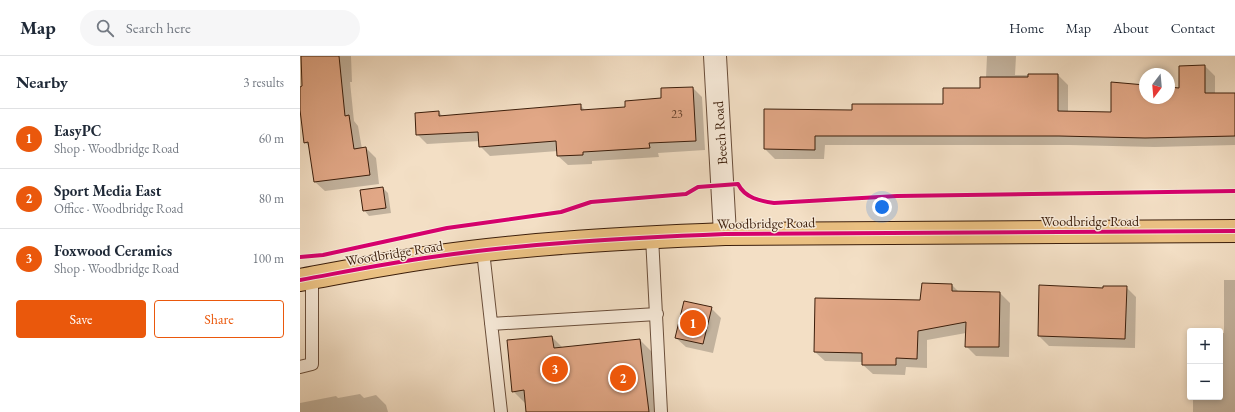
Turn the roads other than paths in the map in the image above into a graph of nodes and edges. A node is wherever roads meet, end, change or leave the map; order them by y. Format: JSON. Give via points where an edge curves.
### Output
{"nodes":[{"id":1,"x":715,"y":56,"type":"edge"},
{"id":2,"x":1235,"y":232,"type":"edge"},
{"id":3,"x":725,"y":234,"type":"junction"},
{"id":4,"x":652,"y":237,"type":"junction"},
{"id":5,"x":483,"y":251,"type":"junction"},
{"id":6,"x":306,"y":279,"type":"edge"},
{"id":7,"x":656,"y":314,"type":"junction"},
{"id":8,"x":492,"y":324,"type":"junction"},
{"id":9,"x":300,"y":367,"type":"edge"},
{"id":10,"x":501,"y":412,"type":"edge"},
{"id":11,"x":661,"y":412,"type":"edge"}],
"edges":[{"from":1,"to":3,"type":"street","name":"Beech Road"},
{"from":2,"to":3,"type":"main road","name":"Woodbridge Road"},
{"from":3,"to":4,"type":"main road","name":"Woodbridge Road"},
{"from":4,"to":5,"type":"main road","name":"Woodbridge Road","via":[[566,242]]},
{"from":4,"to":7,"type":"lane"},
{"from":5,"to":6,"type":"main road","name":"Woodbridge Road","via":[[432,257]]},
{"from":5,"to":8,"type":"lane"},
{"from":6,"to":9,"type":"lane","via":[[312,364]]},
{"from":7,"to":8,"type":"lane"},
{"from":7,"to":11,"type":"lane"},
{"from":8,"to":10,"type":"lane"}]}
